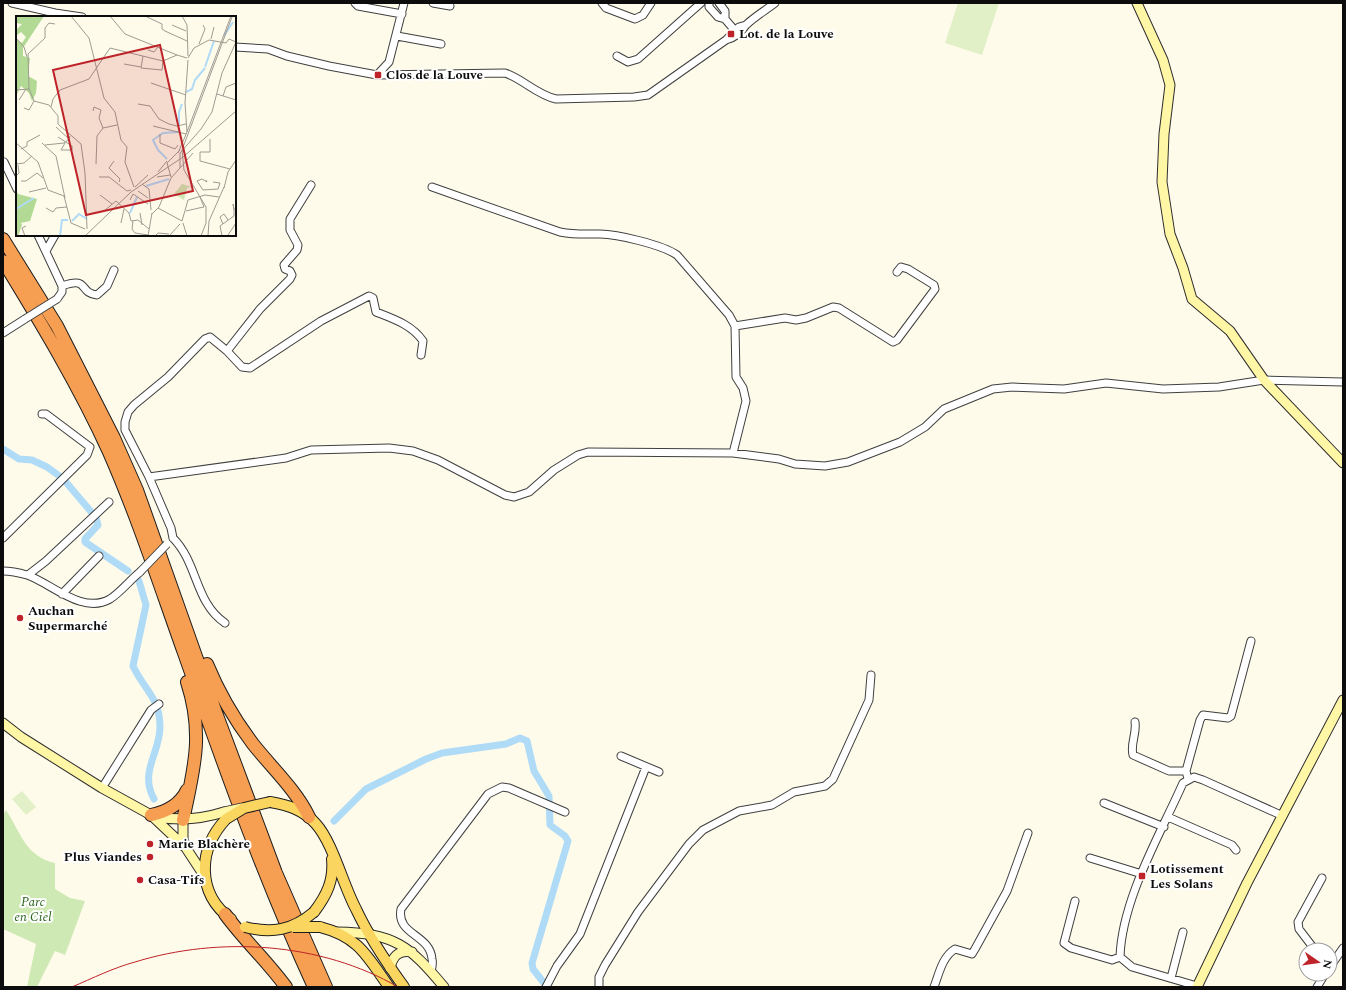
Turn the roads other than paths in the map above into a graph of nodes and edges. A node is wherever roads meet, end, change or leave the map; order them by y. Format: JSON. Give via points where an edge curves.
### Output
{"nodes":[{"id":1,"x":12,"y":3,"type":"edge"},
{"id":2,"x":348,"y":3,"type":"edge"},
{"id":3,"x":355,"y":3,"type":"edge"},
{"id":4,"x":404,"y":3,"type":"edge"},
{"id":5,"x":434,"y":3,"type":"edge"},
{"id":6,"x":602,"y":3,"type":"edge"},
{"id":7,"x":652,"y":3,"type":"edge"},
{"id":8,"x":701,"y":3,"type":"edge"},
{"id":9,"x":719,"y":3,"type":"edge"},
{"id":10,"x":775,"y":3,"type":"edge"},
{"id":11,"x":1137,"y":3,"type":"edge"},
{"id":12,"x":709,"y":5,"type":"edge"},
{"id":13,"x":450,"y":6,"type":"dead end"},
{"id":14,"x":402,"y":14,"type":"junction"},
{"id":15,"x":75,"y":16,"type":"edge"},
{"id":16,"x":725,"y":19,"type":"junction"},
{"id":17,"x":736,"y":33,"type":"junction"},
{"id":18,"x":397,"y":36,"type":"junction"},
{"id":19,"x":441,"y":44,"type":"dead end"},
{"id":20,"x":236,"y":47,"type":"edge"},
{"id":21,"x":617,"y":56,"type":"dead end"},
{"id":22,"x":377,"y":75,"type":"junction"},
{"id":23,"x":4,"y":162,"type":"dead end"},
{"id":24,"x":311,"y":185,"type":"dead end"},
{"id":25,"x":16,"y":187,"type":"edge"},
{"id":26,"x":432,"y":187,"type":"dead end"},
{"id":27,"x":38,"y":236,"type":"edge"},
{"id":28,"x":54,"y":236,"type":"edge"},
{"id":29,"x":3,"y":239,"type":"edge"},
{"id":30,"x":46,"y":251,"type":"junction"},
{"id":31,"x":3,"y":261,"type":"edge"},
{"id":32,"x":114,"y":270,"type":"dead end"},
{"id":33,"x":897,"y":272,"type":"dead end"},
{"id":34,"x":62,"y":286,"type":"junction"},
{"id":35,"x":735,"y":326,"type":"junction"},
{"id":36,"x":3,"y":333,"type":"edge"},
{"id":37,"x":227,"y":350,"type":"junction"},
{"id":38,"x":421,"y":355,"type":"dead end"},
{"id":39,"x":1264,"y":380,"type":"junction"},
{"id":40,"x":1343,"y":382,"type":"edge"},
{"id":41,"x":42,"y":414,"type":"dead end"},
{"id":42,"x":733,"y":453,"type":"junction"},
{"id":43,"x":1343,"y":463,"type":"edge"},
{"id":44,"x":149,"y":477,"type":"junction"},
{"id":45,"x":109,"y":502,"type":"dead end"},
{"id":46,"x":3,"y":538,"type":"edge"},
{"id":47,"x":173,"y":538,"type":"junction"},
{"id":48,"x":146,"y":547,"type":"junction"},
{"id":49,"x":99,"y":556,"type":"dead end"},
{"id":50,"x":3,"y":571,"type":"edge"},
{"id":51,"x":28,"y":575,"type":"junction"},
{"id":52,"x":170,"y":581,"type":"junction"},
{"id":53,"x":62,"y":594,"type":"junction"},
{"id":54,"x":225,"y":623,"type":"dead end"},
{"id":55,"x":1251,"y":641,"type":"dead end"},
{"id":56,"x":871,"y":675,"type":"dead end"},
{"id":57,"x":1343,"y":700,"type":"edge"},
{"id":58,"x":156,"y":705,"type":"dead end"},
{"id":59,"x":1136,"y":722,"type":"dead end"},
{"id":60,"x":4,"y":724,"type":"edge"},
{"id":61,"x":621,"y":756,"type":"dead end"},
{"id":62,"x":646,"y":767,"type":"junction"},
{"id":63,"x":1186,"y":771,"type":"junction"},
{"id":64,"x":660,"y":772,"type":"dead end"},
{"id":65,"x":1188,"y":779,"type":"junction"},
{"id":66,"x":192,"y":780,"type":"junction"},
{"id":67,"x":102,"y":788,"type":"junction"},
{"id":68,"x":1104,"y":803,"type":"dead end"},
{"id":69,"x":565,"y":812,"type":"dead end"},
{"id":70,"x":151,"y":816,"type":"junction"},
{"id":71,"x":225,"y":816,"type":"junction"},
{"id":72,"x":1283,"y":816,"type":"junction"},
{"id":73,"x":309,"y":817,"type":"junction"},
{"id":74,"x":1168,"y":817,"type":"junction"},
{"id":75,"x":183,"y":820,"type":"junction"},
{"id":76,"x":1164,"y":826,"type":"junction"},
{"id":77,"x":1028,"y":833,"type":"dead end"},
{"id":78,"x":186,"y":848,"type":"junction"},
{"id":79,"x":1236,"y":850,"type":"dead end"},
{"id":80,"x":331,"y":851,"type":"junction"},
{"id":81,"x":1090,"y":858,"type":"dead end"},
{"id":82,"x":1142,"y":874,"type":"junction"},
{"id":83,"x":205,"y":877,"type":"junction"},
{"id":84,"x":1322,"y":878,"type":"dead end"},
{"id":85,"x":1075,"y":901,"type":"dead end"},
{"id":86,"x":225,"y":914,"type":"joint"},
{"id":87,"x":293,"y":927,"type":"junction"},
{"id":88,"x":243,"y":932,"type":"junction"},
{"id":89,"x":337,"y":932,"type":"junction"},
{"id":90,"x":1183,"y":932,"type":"dead end"},
{"id":91,"x":370,"y":935,"type":"junction"},
{"id":92,"x":1309,"y":942,"type":"edge"},
{"id":93,"x":412,"y":952,"type":"junction"},
{"id":94,"x":1120,"y":957,"type":"junction"},
{"id":95,"x":431,"y":972,"type":"junction"},
{"id":96,"x":393,"y":973,"type":"junction"},
{"id":97,"x":1171,"y":978,"type":"junction"},
{"id":98,"x":286,"y":987,"type":"edge"},
{"id":99,"x":314,"y":987,"type":"edge"},
{"id":100,"x":326,"y":987,"type":"edge"},
{"id":101,"x":388,"y":987,"type":"edge"},
{"id":102,"x":403,"y":987,"type":"edge"},
{"id":103,"x":444,"y":987,"type":"edge"},
{"id":104,"x":546,"y":987,"type":"edge"},
{"id":105,"x":599,"y":987,"type":"edge"},
{"id":106,"x":934,"y":987,"type":"edge"},
{"id":107,"x":1197,"y":987,"type":"edge"}],
"edges":[{"from":1,"to":15,"type":"street"},
{"from":2,"to":3,"type":"street"},
{"from":3,"to":14,"type":"street","via":[[358,6]]},
{"from":4,"to":14,"type":"street"},
{"from":5,"to":13,"type":"street"},
{"from":6,"to":7,"type":"street","via":[[606,8],[635,19],[639,18]]},
{"from":8,"to":21,"type":"street","via":[[638,60],[628,62]]},
{"from":9,"to":16,"type":"street","via":[[725,11]]},
{"from":10,"to":17,"type":"street"},
{"from":11,"to":39,"type":"street","via":[[1163,60],[1170,85],[1162,182],[1170,234],[1184,268],[1192,299],[1230,331]]},
{"from":12,"to":16,"type":"street","via":[[718,17]]},
{"from":14,"to":18,"type":"street"},
{"from":16,"to":17,"type":"street"},
{"from":17,"to":22,"type":"street","via":[[648,95],[634,97],[556,99],[547,97],[517,77],[498,72]]},
{"from":18,"to":19,"type":"street"},
{"from":18,"to":22,"type":"street","via":[[389,62]]},
{"from":20,"to":22,"type":"street","via":[[268,49],[287,56]]},
{"from":23,"to":25,"type":"street"},
{"from":24,"to":37,"type":"street","via":[[290,219],[290,230],[298,245],[297,250],[284,265],[292,275],[290,279],[260,309]]},
{"from":26,"to":35,"type":"street","via":[[560,232],[620,237],[670,250],[729,315]]},
{"from":27,"to":30,"type":"street"},
{"from":28,"to":30,"type":"street"},
{"from":29,"to":52,"type":"highway","via":[[57,326],[114,438],[137,490]]},
{"from":30,"to":34,"type":"street"},
{"from":31,"to":48,"type":"highway","via":[[48,333],[108,451]]},
{"from":32,"to":34,"type":"street","via":[[107,286],[97,295],[92,295],[80,282]]},
{"from":33,"to":35,"type":"street","via":[[901,267],[908,269],[934,285],[935,289],[902,334],[893,342],[833,307],[796,320],[785,318]]},
{"from":34,"to":36,"type":"street","bridge":true,"via":[[62,292],[57,299]]},
{"from":35,"to":42,"type":"street","via":[[736,377],[743,388],[746,401]]},
{"from":37,"to":38,"type":"street","via":[[242,367],[250,368],[320,321],[369,296],[373,298],[376,312],[402,323],[418,334],[423,341]]},
{"from":37,"to":44,"type":"street","via":[[207,337],[168,377],[128,412],[124,422],[125,430]]},
{"from":39,"to":40,"type":"street"},
{"from":39,"to":42,"type":"street","via":[[1219,387],[1163,389],[1106,383],[1064,389],[993,389],[944,409],[925,427],[900,442],[848,462],[825,466],[796,464],[779,459]]},
{"from":39,"to":43,"type":"street"},
{"from":41,"to":46,"type":"street","via":[[46,414],[90,447],[87,455]]},
{"from":42,"to":44,"type":"street","via":[[588,452],[578,455],[554,470],[529,492],[514,497],[505,495],[438,460],[412,451],[389,448],[311,450],[286,458]]},
{"from":44,"to":47,"type":"street"},
{"from":45,"to":51,"type":"street"},
{"from":47,"to":53,"type":"street","bridge":true,"via":[[110,598],[102,601],[82,601]]},
{"from":47,"to":54,"type":"street","via":[[190,564],[210,609]]},
{"from":48,"to":66,"type":"highway","via":[[196,720],[197,751]]},
{"from":48,"to":99,"type":"highway","via":[[266,876]]},
{"from":49,"to":53,"type":"street"},
{"from":50,"to":51,"type":"street"},
{"from":51,"to":53,"type":"street"},
{"from":52,"to":73,"type":"highway","via":[[225,702],[253,743],[301,801]]},
{"from":52,"to":100,"type":"highway","via":[[276,874]]},
{"from":55,"to":63,"type":"street","via":[[1231,716],[1203,715]]},
{"from":56,"to":105,"type":"street","via":[[869,700],[833,779],[824,786],[794,792],[772,805],[739,811],[703,830],[689,844],[638,912],[605,965],[599,977]]},
{"from":57,"to":72,"type":"street"},
{"from":58,"to":67,"type":"street"},
{"from":59,"to":63,"type":"street","via":[[1133,755],[1169,771]]},
{"from":60,"to":67,"type":"street"},
{"from":61,"to":62,"type":"street"},
{"from":62,"to":64,"type":"street"},
{"from":62,"to":104,"type":"street","via":[[580,934],[557,966]]},
{"from":63,"to":65,"type":"street"},
{"from":65,"to":72,"type":"street","via":[[1194,777],[1203,780]]},
{"from":65,"to":74,"type":"street","via":[[1183,783]]},
{"from":66,"to":70,"type":"highway","via":[[177,804]]},
{"from":66,"to":75,"type":"highway"},
{"from":67,"to":70,"type":"street"},
{"from":68,"to":76,"type":"street"},
{"from":69,"to":95,"type":"street","via":[[509,788],[502,787],[488,794],[401,909],[402,926],[427,946],[432,959]]},
{"from":70,"to":75,"type":"street"},
{"from":70,"to":78,"type":"street"},
{"from":71,"to":73,"type":"main road","bridge":true,"via":[[270,802],[289,806]]},
{"from":71,"to":75,"type":"street"},
{"from":71,"to":83,"type":"main road","via":[[209,844],[205,860]]},
{"from":72,"to":107,"type":"street"},
{"from":73,"to":80,"type":"main road","via":[[323,832]]},
{"from":74,"to":76,"type":"street"},
{"from":74,"to":79,"type":"street","via":[[1232,845]]},
{"from":75,"to":78,"type":"street"},
{"from":76,"to":82,"type":"street"},
{"from":77,"to":106,"type":"street","via":[[1007,891],[976,950],[972,954],[955,949],[950,952],[942,964]]},
{"from":78,"to":83,"type":"street"},
{"from":80,"to":87,"type":"main road","bridge":true,"via":[[331,883],[325,898],[314,912]]},
{"from":80,"to":91,"type":"main road","via":[[355,908]]},
{"from":81,"to":82,"type":"street"},
{"from":82,"to":94,"type":"street","via":[[1131,902]]},
{"from":83,"to":86,"type":"main road","via":[[216,904]]},
{"from":84,"to":92,"type":"street","via":[[1298,922],[1299,929]]},
{"from":85,"to":94,"type":"street","via":[[1064,943],[1071,948],[1112,960]]},
{"from":86,"to":88,"type":"highway"},
{"from":87,"to":88,"type":"main road","bridge":true},
{"from":87,"to":89,"type":"main road","bridge":true,"via":[[320,927]]},
{"from":88,"to":98,"type":"highway"},
{"from":89,"to":91,"type":"street"},
{"from":89,"to":101,"type":"main road","via":[[358,946],[371,959]]},
{"from":90,"to":97,"type":"street"},
{"from":91,"to":93,"type":"street","via":[[388,938]]},
{"from":91,"to":96,"type":"main road"},
{"from":93,"to":95,"type":"street"},
{"from":93,"to":96,"type":"street","via":[[403,951],[397,954],[391,962]]},
{"from":94,"to":97,"type":"street","via":[[1132,967]]},
{"from":95,"to":103,"type":"street"},
{"from":96,"to":102,"type":"main road"},
{"from":97,"to":107,"type":"street"}]}
